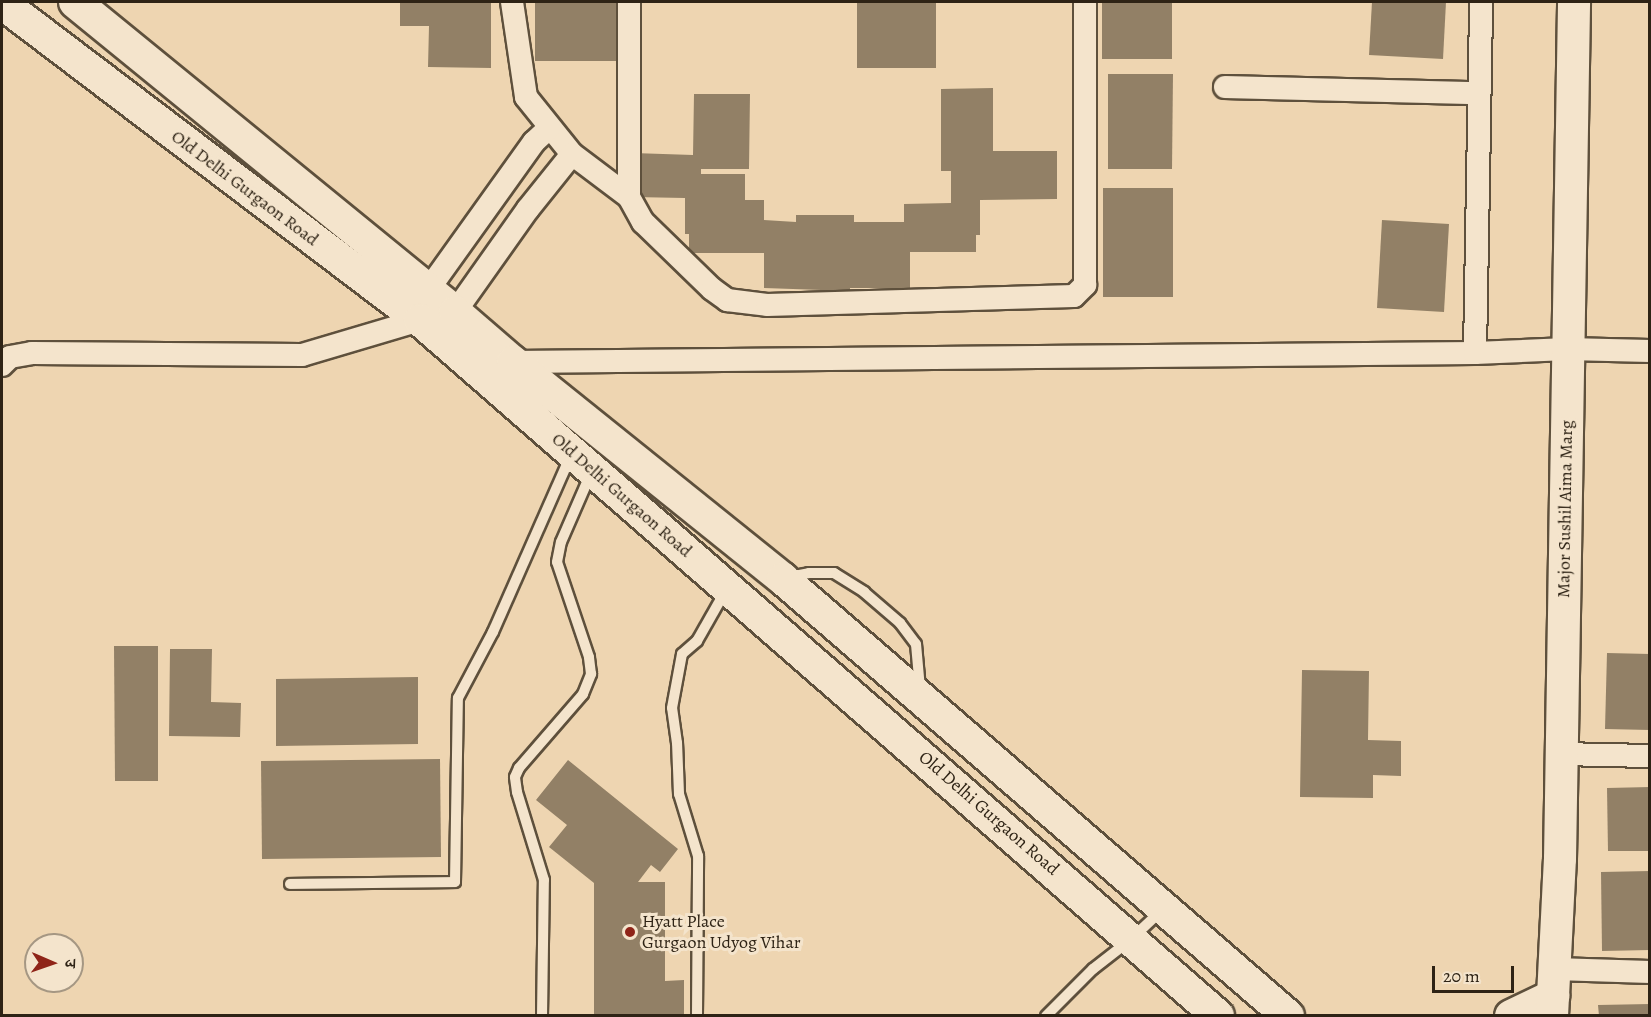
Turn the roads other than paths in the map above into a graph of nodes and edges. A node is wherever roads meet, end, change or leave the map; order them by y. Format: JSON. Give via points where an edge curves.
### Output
{"nodes":[{"id":1,"x":75,"y":2,"type":"edge"},
{"id":2,"x":512,"y":2,"type":"edge"},
{"id":3,"x":629,"y":2,"type":"edge"},
{"id":4,"x":1085,"y":2,"type":"edge"},
{"id":5,"x":1480,"y":2,"type":"edge"},
{"id":6,"x":1574,"y":2,"type":"edge"},
{"id":7,"x":2,"y":3,"type":"edge"},
{"id":8,"x":1225,"y":87,"type":"dead end"},
{"id":9,"x":1478,"y":93,"type":"junction"},
{"id":10,"x":549,"y":128,"type":"junction"},
{"id":11,"x":572,"y":154,"type":"junction"},
{"id":12,"x":628,"y":197,"type":"junction"},
{"id":13,"x":428,"y":290,"type":"junction"},
{"id":14,"x":455,"y":312,"type":"junction"},
{"id":15,"x":420,"y":320,"type":"junction"},
{"id":16,"x":1567,"y":349,"type":"junction"},
{"id":17,"x":1650,"y":351,"type":"edge"},
{"id":18,"x":1476,"y":352,"type":"junction"},
{"id":19,"x":513,"y":362,"type":"junction"},
{"id":20,"x":2,"y":365,"type":"edge"},
{"id":21,"x":583,"y":461,"type":"junction"},
{"id":22,"x":783,"y":579,"type":"junction"},
{"id":23,"x":728,"y":587,"type":"junction"},
{"id":24,"x":920,"y":698,"type":"junction"},
{"id":25,"x":1561,"y":754,"type":"junction"},
{"id":26,"x":1650,"y":756,"type":"edge"},
{"id":27,"x":290,"y":884,"type":"dead end"},
{"id":28,"x":1166,"y":907,"type":"junction"},
{"id":29,"x":1130,"y":941,"type":"junction"},
{"id":30,"x":1650,"y":972,"type":"edge"},
{"id":31,"x":1553,"y":994,"type":"edge"},
{"id":32,"x":542,"y":1016,"type":"edge"},
{"id":33,"x":697,"y":1016,"type":"edge"},
{"id":34,"x":1046,"y":1016,"type":"edge"},
{"id":35,"x":1218,"y":1016,"type":"edge"},
{"id":36,"x":1288,"y":1016,"type":"edge"},
{"id":37,"x":1510,"y":1016,"type":"edge"}],
"edges":[{"from":1,"to":13,"type":"main road","name":"Old Delhi Gurgaon Road"},
{"from":2,"to":10,"type":"street","via":[[526,97]]},
{"from":3,"to":12,"type":"street"},
{"from":4,"to":12,"type":"street","via":[[1085,285],[1074,296],[767,305],[727,300],[643,222]]},
{"from":5,"to":9,"type":"street"},
{"from":6,"to":16,"type":"main road","name":"Major Sushil Aima Marg"},
{"from":7,"to":15,"type":"main road","name":"Old Delhi Gurgaon Road"},
{"from":8,"to":9,"type":"street"},
{"from":9,"to":18,"type":"street"},
{"from":10,"to":11,"type":"street"},
{"from":10,"to":13,"type":"street","via":[[534,142]]},
{"from":11,"to":12,"type":"street"},
{"from":11,"to":14,"type":"street","via":[[528,208]]},
{"from":13,"to":14,"type":"main road","name":"Old Delhi Gurgaon Road"},
{"from":14,"to":19,"type":"main road","name":"Old Delhi Gurgaon Road"},
{"from":15,"to":20,"type":"street","via":[[302,355],[32,353],[10,357]]},
{"from":15,"to":21,"type":"main road","name":"Old Delhi Gurgaon Road"},
{"from":16,"to":17,"type":"street"},
{"from":16,"to":18,"type":"street"},
{"from":16,"to":25,"type":"main road","name":"Major Sushil Aima Marg"},
{"from":18,"to":19,"type":"street"},
{"from":19,"to":22,"type":"main road","name":"Old Delhi Gurgaon Road"},
{"from":21,"to":23,"type":"main road","name":"Old Delhi Gurgaon Road"},
{"from":21,"to":27,"type":"lane","via":[[458,698],[455,882]]},
{"from":21,"to":32,"type":"lane","via":[[557,562],[590,657],[591,674],[583,694],[515,777],[544,880]]},
{"from":22,"to":24,"type":"main road","name":"Old Delhi Gurgaon Road"},
{"from":22,"to":24,"type":"lane","via":[[834,573],[900,623],[916,644]]},
{"from":23,"to":29,"type":"main road","name":"Old Delhi Gurgaon Road","via":[[1085,897]]},
{"from":23,"to":33,"type":"lane","via":[[697,641],[682,654],[672,708],[678,743],[679,794],[698,856]]},
{"from":24,"to":28,"type":"main road","name":"Old Delhi Gurgaon Road"},
{"from":25,"to":26,"type":"street"},
{"from":25,"to":31,"type":"main road","name":"Major Sushil Aima Marg"},
{"from":28,"to":29,"type":"lane"},
{"from":28,"to":36,"type":"main road","name":"Old Delhi Gurgaon Road"},
{"from":29,"to":34,"type":"lane","via":[[1093,969]]},
{"from":29,"to":35,"type":"main road","name":"Old Delhi Gurgaon Road"},
{"from":30,"to":31,"type":"street"},
{"from":31,"to":37,"type":"main road"}]}
